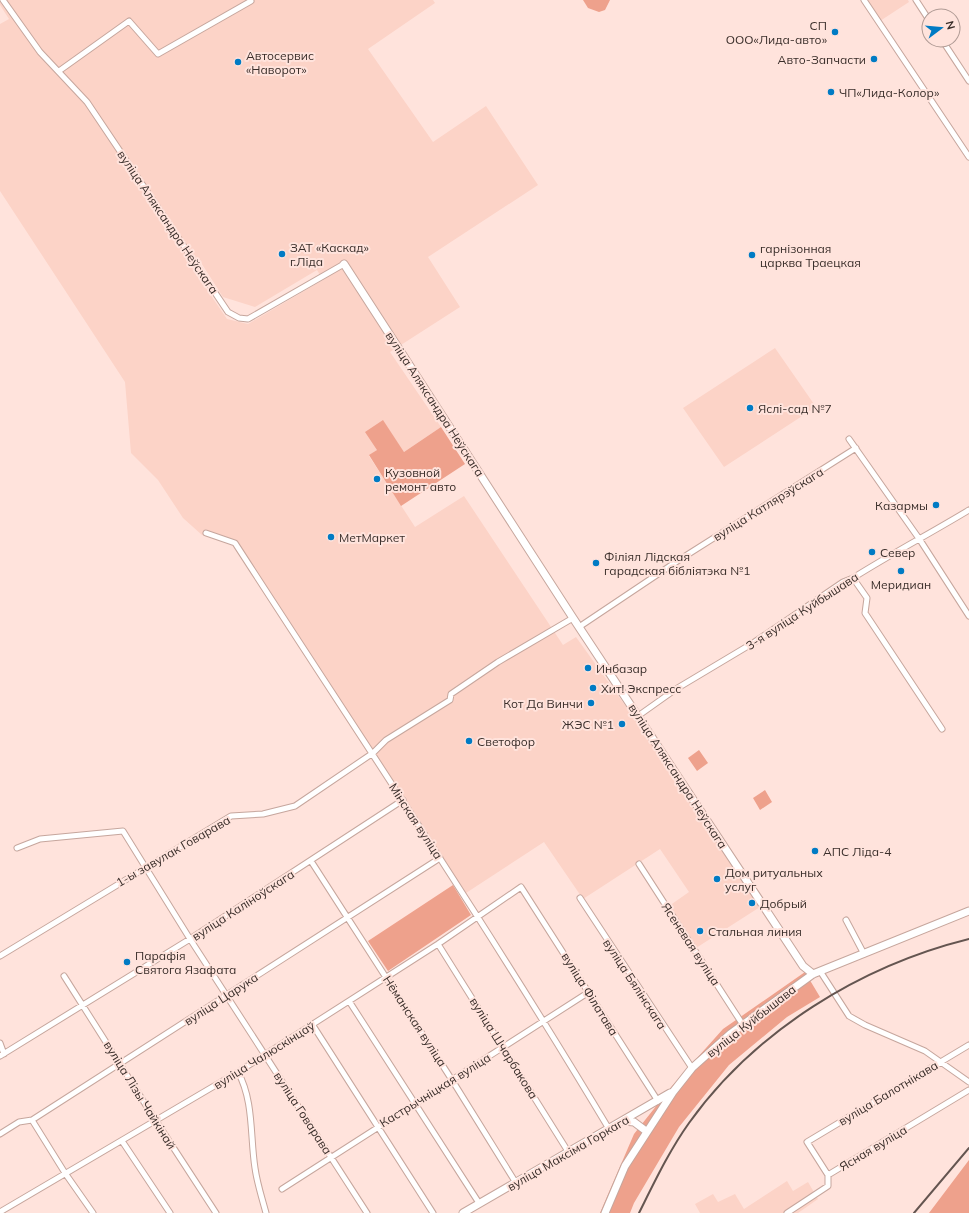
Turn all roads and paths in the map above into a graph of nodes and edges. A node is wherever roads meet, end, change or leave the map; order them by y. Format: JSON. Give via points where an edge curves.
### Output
{"nodes":[{"id":1,"x":3,"y":0,"type":"edge"},
{"id":2,"x":864,"y":0,"type":"edge"},
{"id":3,"x":251,"y":1,"type":"edge"},
{"id":4,"x":947,"y":48,"type":"edge"},
{"id":5,"x":59,"y":71,"type":"junction"},
{"id":6,"x":969,"y":81,"type":"edge"},
{"id":7,"x":969,"y":156,"type":"edge"},
{"id":8,"x":344,"y":264,"type":"joint"},
{"id":9,"x":849,"y":438,"type":"dead end"},
{"id":10,"x":856,"y":448,"type":"junction"},
{"id":11,"x":969,"y":510,"type":"edge"},
{"id":12,"x":206,"y":533,"type":"dead end"},
{"id":13,"x":920,"y":540,"type":"junction"},
{"id":14,"x":853,"y":578,"type":"junction"},
{"id":15,"x":969,"y":616,"type":"edge"},
{"id":16,"x":573,"y":618,"type":"junction"},
{"id":17,"x":579,"y":627,"type":"junction"},
{"id":18,"x":638,"y":716,"type":"junction"},
{"id":19,"x":942,"y":729,"type":"dead end"},
{"id":20,"x":373,"y":753,"type":"junction"},
{"id":21,"x":403,"y":800,"type":"junction"},
{"id":22,"x":17,"y":848,"type":"dead end"},
{"id":23,"x":440,"y":858,"type":"junction"},
{"id":24,"x":311,"y":861,"type":"junction"},
{"id":25,"x":639,"y":864,"type":"dead end"},
{"id":26,"x":145,"y":867,"type":"junction"},
{"id":27,"x":521,"y":887,"type":"joint"},
{"id":28,"x":580,"y":898,"type":"dead end"},
{"id":29,"x":969,"y":910,"type":"edge"},
{"id":30,"x":347,"y":916,"type":"junction"},
{"id":31,"x":478,"y":917,"type":"junction"},
{"id":32,"x":846,"y":920,"type":"dead end"},
{"id":33,"x":190,"y":939,"type":"junction"},
{"id":34,"x":438,"y":944,"type":"junction"},
{"id":35,"x":864,"y":954,"type":"junction"},
{"id":36,"x":0,"y":956,"type":"edge"},
{"id":37,"x":817,"y":973,"type":"junction"},
{"id":38,"x":64,"y":976,"type":"dead end"},
{"id":39,"x":386,"y":976,"type":"junction"},
{"id":40,"x":590,"y":992,"type":"junction"},
{"id":41,"x":227,"y":995,"type":"junction"},
{"id":42,"x":349,"y":1000,"type":"junction"},
{"id":43,"x":83,"y":1006,"type":"junction"},
{"id":44,"x":545,"y":1022,"type":"junction"},
{"id":45,"x":312,"y":1024,"type":"junction"},
{"id":46,"x":743,"y":1025,"type":"junction"},
{"id":47,"x":0,"y":1043,"type":"edge"},
{"id":48,"x":969,"y":1045,"type":"edge"},
{"id":49,"x":504,"y":1047,"type":"junction"},
{"id":50,"x":266,"y":1054,"type":"junction"},
{"id":51,"x":2,"y":1055,"type":"edge"},
{"id":52,"x":940,"y":1062,"type":"junction"},
{"id":53,"x":121,"y":1064,"type":"junction"},
{"id":54,"x":692,"y":1068,"type":"junction"},
{"id":55,"x":238,"y":1072,"type":"junction"},
{"id":56,"x":452,"y":1080,"type":"junction"},
{"id":57,"x":969,"y":1082,"type":"edge"},
{"id":58,"x":969,"y":1090,"type":"edge"},
{"id":59,"x":673,"y":1092,"type":"junction"},
{"id":60,"x":658,"y":1101,"type":"junction"},
{"id":61,"x":415,"y":1103,"type":"junction"},
{"id":62,"x":32,"y":1120,"type":"junction"},
{"id":63,"x":624,"y":1121,"type":"junction"},
{"id":64,"x":156,"y":1122,"type":"junction"},
{"id":65,"x":378,"y":1126,"type":"junction"},
{"id":66,"x":609,"y":1129,"type":"junction"},
{"id":67,"x":646,"y":1130,"type":"junction"},
{"id":68,"x":0,"y":1134,"type":"edge"},
{"id":69,"x":122,"y":1141,"type":"junction"},
{"id":70,"x":569,"y":1153,"type":"junction"},
{"id":71,"x":331,"y":1157,"type":"junction"},
{"id":72,"x":65,"y":1173,"type":"junction"},
{"id":73,"x":828,"y":1175,"type":"junction"},
{"id":74,"x":516,"y":1183,"type":"junction"},
{"id":75,"x":282,"y":1189,"type":"dead end"},
{"id":76,"x":479,"y":1203,"type":"junction"},
{"id":77,"x":1,"y":1212,"type":"edge"},
{"id":78,"x":93,"y":1213,"type":"edge"},
{"id":79,"x":170,"y":1213,"type":"edge"},
{"id":80,"x":216,"y":1213,"type":"edge"},
{"id":81,"x":266,"y":1213,"type":"edge"},
{"id":82,"x":367,"y":1213,"type":"edge"},
{"id":83,"x":434,"y":1213,"type":"edge"},
{"id":84,"x":463,"y":1213,"type":"edge"},
{"id":85,"x":605,"y":1213,"type":"edge"},
{"id":86,"x":787,"y":1213,"type":"edge"}],
"edges":[{"from":1,"to":5,"type":"street","name":"вуліца Аляксандра Неўскага","via":[[40,52]]},
{"from":2,"to":7,"type":"street"},
{"from":3,"to":5,"type":"street","via":[[158,54],[129,21]]},
{"from":4,"to":6,"type":"street"},
{"from":5,"to":8,"type":"street","name":"вуліца Аляксандра Неўскага","via":[[88,102],[228,312],[239,318],[248,319]]},
{"from":8,"to":16,"type":"street","name":"вуліца Аляксандра Неўскага"},
{"from":9,"to":10,"type":"street"},
{"from":10,"to":13,"type":"street"},
{"from":10,"to":17,"type":"street","name":"вуліца Катлярэўскага"},
{"from":11,"to":13,"type":"street","name":"3-я вуліца Куйбышава"},
{"from":12,"to":20,"type":"street","name":"Мінская вуліца","via":[[235,543]]},
{"from":13,"to":14,"type":"street","name":"3-я вуліца Куйбышава","via":[[909,543]]},
{"from":13,"to":15,"type":"street"},
{"from":14,"to":18,"type":"street","name":"3-я вуліца Куйбышава","via":[[676,689]]},
{"from":14,"to":19,"type":"street","via":[[867,598],[865,613]]},
{"from":16,"to":17,"type":"street","name":"вуліца Аляксандра Неўскага"},
{"from":16,"to":20,"type":"street","name":"1-ы завулак Говарава","via":[[498,662],[451,694],[450,700],[386,740]]},
{"from":17,"to":18,"type":"street","name":"вуліца Аляксандра Неўскага"},
{"from":18,"to":37,"type":"street","name":"вуліца Аляксандра Неўскага","via":[[803,966]]},
{"from":20,"to":21,"type":"street","name":"Мінская вуліца"},
{"from":20,"to":26,"type":"street","name":"1-ы завулак Говарава","via":[[295,806],[263,814],[231,816]]},
{"from":21,"to":23,"type":"street","name":"Мінская вуліца"},
{"from":21,"to":24,"type":"street","name":"вуліца Каліноўскага"},
{"from":22,"to":26,"type":"street","name":"вуліца Говарава","via":[[40,839],[123,831]]},
{"from":23,"to":30,"type":"street","name":"вуліца Царука"},
{"from":23,"to":31,"type":"street","name":"Мінская вуліца"},
{"from":24,"to":30,"type":"street","name":"Нёманская вуліца"},
{"from":24,"to":33,"type":"street","name":"вуліца Каліноўскага"},
{"from":25,"to":46,"type":"street","name":"Ясеневая вуліца"},
{"from":26,"to":33,"type":"street","name":"вуліца Говарава"},
{"from":26,"to":36,"type":"street","name":"1-ы завулак Говарава"},
{"from":27,"to":31,"type":"street","name":"вуліца Чалюскінцаў"},
{"from":27,"to":40,"type":"street","name":"вуліца Філатава"},
{"from":28,"to":54,"type":"street","name":"вуліца Бялінскага"},
{"from":29,"to":35,"type":"street","name":"вуліца Куйбышава"},
{"from":30,"to":39,"type":"street","name":"Нёманская вуліца"},
{"from":30,"to":41,"type":"street","name":"вуліца Царука"},
{"from":31,"to":34,"type":"street","name":"вуліца Чалюскінцаў"},
{"from":31,"to":44,"type":"street","name":"Мінская вуліца"},
{"from":32,"to":35,"type":"street"},
{"from":33,"to":41,"type":"street","name":"вуліца Говарава"},
{"from":33,"to":43,"type":"street","name":"вуліца Каліноўскага"},
{"from":34,"to":39,"type":"street","name":"вуліца Чалюскінцаў"},
{"from":34,"to":49,"type":"street","name":"вуліца Шчарбакова"},
{"from":35,"to":37,"type":"street","name":"вуліца Куйбышава"},
{"from":37,"to":46,"type":"street","name":"вуліца Куйбышава"},
{"from":37,"to":52,"type":"street","name":"вуліца Аляксандра Неўскага","via":[[849,1016],[925,1051]]},
{"from":38,"to":43,"type":"street","name":"вуліца Лізы Чайкінай"},
{"from":39,"to":42,"type":"street","name":"вуліца Чалюскінцаў"},
{"from":39,"to":56,"type":"street","name":"Нёманская вуліца"},
{"from":40,"to":44,"type":"street","name":"Кастрычніцкая вуліца"},
{"from":40,"to":60,"type":"street","name":"вуліца Філатава"},
{"from":41,"to":50,"type":"street","name":"вуліца Говарава"},
{"from":41,"to":53,"type":"street","name":"вуліца Царука"},
{"from":42,"to":45,"type":"street","name":"вуліца Чалюскінцаў"},
{"from":42,"to":61,"type":"street"},
{"from":43,"to":51,"type":"street","name":"вуліца Каліноўскага"},
{"from":43,"to":53,"type":"street","name":"вуліца Лізы Чайкінай"},
{"from":44,"to":49,"type":"street","name":"Кастрычніцкая вуліца"},
{"from":44,"to":66,"type":"street","name":"Мінская вуліца"},
{"from":45,"to":50,"type":"street","name":"вуліца Чалюскінцаў"},
{"from":45,"to":65,"type":"street"},
{"from":46,"to":54,"type":"street","name":"вуліца Куйбышава"},
{"from":47,"to":51,"type":"street"},
{"from":48,"to":52,"type":"street","name":"вуліца Балотнікава"},
{"from":49,"to":56,"type":"street","name":"Кастрычніцкая вуліца"},
{"from":49,"to":70,"type":"street","name":"вуліца Шчарбакова"},
{"from":50,"to":55,"type":"street","name":"вуліца Чалюскінцаў"},
{"from":50,"to":71,"type":"street","name":"вуліца Говарава"},
{"from":52,"to":57,"type":"street","name":"вуліца Аляксандра Неўскага"},
{"from":52,"to":73,"type":"street","name":"вуліца Балотнікава","via":[[807,1142]]},
{"from":53,"to":62,"type":"street","name":"вуліца Царука"},
{"from":53,"to":64,"type":"street","name":"вуліца Лізы Чайкінай"},
{"from":54,"to":59,"type":"street","name":"вуліца Куйбышава"},
{"from":55,"to":64,"type":"street","name":"вуліца Чалюскінцаў"},
{"from":55,"to":81,"type":"street","via":[[244,1083],[248,1101],[255,1169]]},
{"from":56,"to":61,"type":"street","name":"Кастрычніцкая вуліца"},
{"from":56,"to":74,"type":"street","name":"Нёманская вуліца"},
{"from":58,"to":73,"type":"street","name":"Ясная вуліца"},
{"from":59,"to":60,"type":"street","name":"вуліца Максіма Горкага"},
{"from":59,"to":67,"type":"street","name":"вуліца Куйбышава"},
{"from":60,"to":63,"type":"street","name":"вуліца Максіма Горкага"},
{"from":61,"to":65,"type":"street","name":"Кастрычніцкая вуліца"},
{"from":61,"to":76,"type":"street"},
{"from":62,"to":68,"type":"street","name":"вуліца Царука","via":[[19,1122]]},
{"from":62,"to":72,"type":"street"},
{"from":63,"to":66,"type":"street","name":"вуліца Максіма Горкага"},
{"from":63,"to":67,"type":"street","via":[[634,1122]]},
{"from":64,"to":69,"type":"street","name":"вуліца Чалюскінцаў"},
{"from":64,"to":80,"type":"street","name":"вуліца Лізы Чайкінай"},
{"from":65,"to":71,"type":"street","name":"Кастрычніцкая вуліца"},
{"from":65,"to":83,"type":"street"},
{"from":66,"to":70,"type":"street","name":"вуліца Максіма Горкага"},
{"from":67,"to":85,"type":"street","name":"вуліца Куйбышава","via":[[625,1166]]},
{"from":69,"to":72,"type":"street","name":"вуліца Чалюскінцаў"},
{"from":69,"to":79,"type":"street"},
{"from":70,"to":74,"type":"street","name":"вуліца Максіма Горкага"},
{"from":71,"to":75,"type":"street","name":"Кастрычніцкая вуліца"},
{"from":71,"to":82,"type":"street","name":"вуліца Говарава"},
{"from":72,"to":77,"type":"street","name":"вуліца Чалюскінцаў"},
{"from":72,"to":78,"type":"street"},
{"from":73,"to":86,"type":"street","name":"Ясная вуліца","via":[[828,1186]]},
{"from":74,"to":76,"type":"street","name":"вуліца Максіма Горкага"},
{"from":76,"to":84,"type":"street","name":"вуліца Максіма Горкага"}]}
